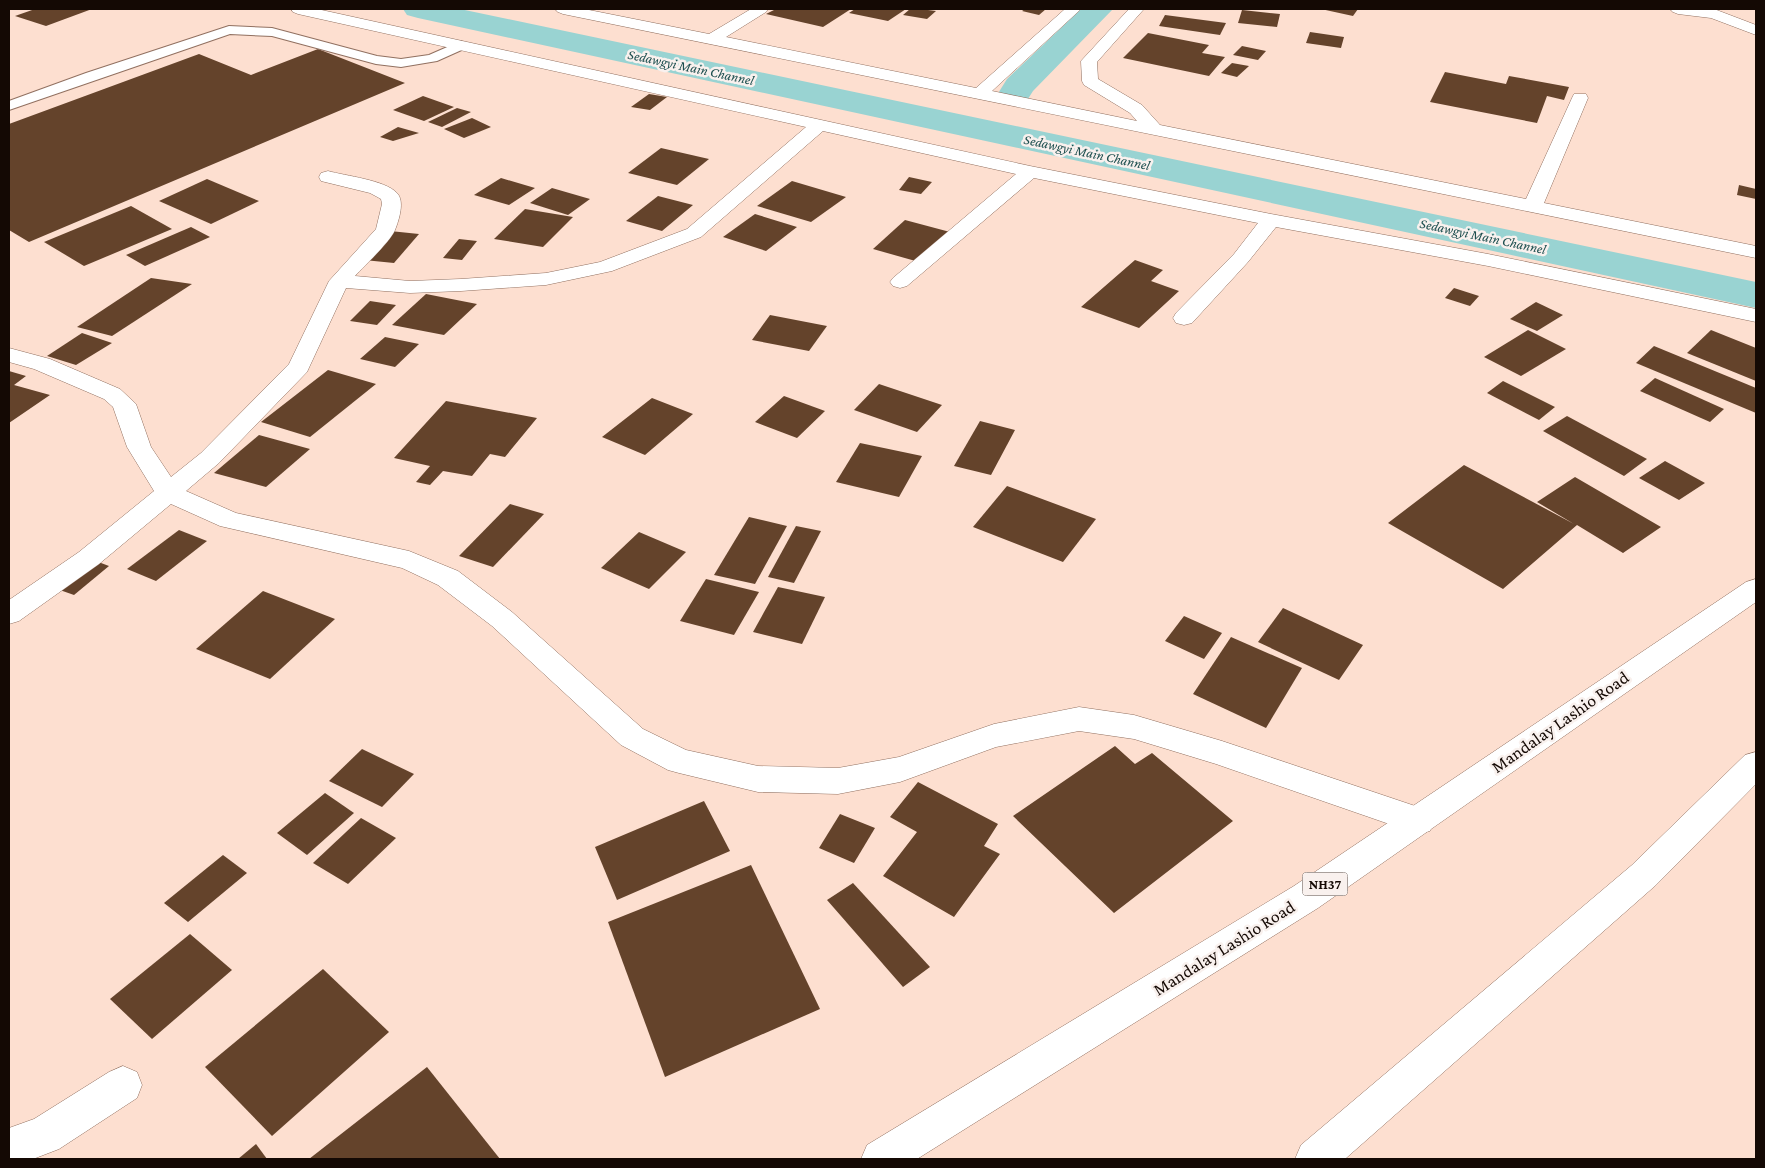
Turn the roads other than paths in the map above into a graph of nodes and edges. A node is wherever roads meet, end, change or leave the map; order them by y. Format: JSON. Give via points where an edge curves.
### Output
{"nodes":[{"id":1,"x":298,"y":9,"type":"edge"},
{"id":2,"x":563,"y":9,"type":"edge"},
{"id":3,"x":762,"y":9,"type":"edge"},
{"id":4,"x":1074,"y":9,"type":"edge"},
{"id":5,"x":1137,"y":9,"type":"edge"},
{"id":6,"x":1678,"y":9,"type":"edge"},
{"id":7,"x":1756,"y":30,"type":"edge"},
{"id":8,"x":712,"y":39,"type":"junction"},
{"id":9,"x":461,"y":45,"type":"junction"},
{"id":10,"x":979,"y":94,"type":"junction"},
{"id":11,"x":1580,"y":98,"type":"dead end"},
{"id":12,"x":9,"y":106,"type":"edge"},
{"id":13,"x":819,"y":125,"type":"junction"},
{"id":14,"x":1153,"y":128,"type":"junction"},
{"id":15,"x":1030,"y":172,"type":"junction"},
{"id":16,"x":328,"y":177,"type":"dead end"},
{"id":17,"x":1533,"y":206,"type":"junction"},
{"id":18,"x":1271,"y":220,"type":"junction"},
{"id":19,"x":1756,"y":252,"type":"edge"},
{"id":20,"x":339,"y":282,"type":"junction"},
{"id":21,"x":900,"y":282,"type":"dead end"},
{"id":22,"x":1756,"y":316,"type":"edge"},
{"id":23,"x":1184,"y":318,"type":"dead end"},
{"id":24,"x":9,"y":355,"type":"edge"},
{"id":25,"x":168,"y":493,"type":"junction"},
{"id":26,"x":1756,"y":589,"type":"edge"},
{"id":27,"x":9,"y":614,"type":"edge"},
{"id":28,"x":1756,"y":764,"type":"edge"},
{"id":29,"x":1418,"y":821,"type":"junction"},
{"id":30,"x":123,"y":1085,"type":"dead end"},
{"id":31,"x":9,"y":1148,"type":"edge"},
{"id":32,"x":882,"y":1159,"type":"edge"},
{"id":33,"x":1314,"y":1159,"type":"edge"}],
"edges":[{"from":1,"to":9,"type":"main road"},
{"from":2,"to":8,"type":"main road"},
{"from":3,"to":8,"type":"main road"},
{"from":4,"to":10,"type":"main road"},
{"from":5,"to":14,"type":"main road","via":[[1089,61],[1090,80],[1136,109]]},
{"from":6,"to":7,"type":"main road","via":[[1714,14]]},
{"from":8,"to":10,"type":"main road"},
{"from":9,"to":12,"type":"lane","via":[[432,58],[401,63],[376,60],[272,32],[229,30]]},
{"from":9,"to":13,"type":"main road"},
{"from":10,"to":14,"type":"main road"},
{"from":11,"to":17,"type":"main road"},
{"from":13,"to":15,"type":"main road"},
{"from":13,"to":20,"type":"main road","via":[[694,233],[605,267],[546,279],[460,285],[410,287]]},
{"from":14,"to":17,"type":"main road"},
{"from":15,"to":18,"type":"main road"},
{"from":15,"to":21,"type":"main road"},
{"from":16,"to":20,"type":"main road","via":[[377,189],[390,196],[392,204],[385,230]]},
{"from":17,"to":19,"type":"main road"},
{"from":18,"to":22,"type":"main road","via":[[1488,260]]},
{"from":18,"to":23,"type":"main road","via":[[1241,258]]},
{"from":20,"to":25,"type":"main road","via":[[299,367],[210,458]]},
{"from":24,"to":25,"type":"main road","via":[[42,364],[112,394],[124,404],[139,447]]},
{"from":25,"to":27,"type":"main road","via":[[89,558]]},
{"from":25,"to":29,"type":"main road","via":[[230,520],[409,560],[448,578],[502,619],[632,737],[679,761],[758,779],[838,780],[900,769],[994,736],[1080,719],[1134,727],[1222,753]]},
{"from":26,"to":29,"type":"main road","name":"Mandalay Lashio Road","number":"NH37"},
{"from":28,"to":33,"type":"main road","via":[[1644,875]]},
{"from":29,"to":32,"type":"main road","name":"Mandalay Lashio Road","number":"NH37","via":[[1306,897]]},
{"from":30,"to":31,"type":"main road","via":[[45,1136]]}]}
